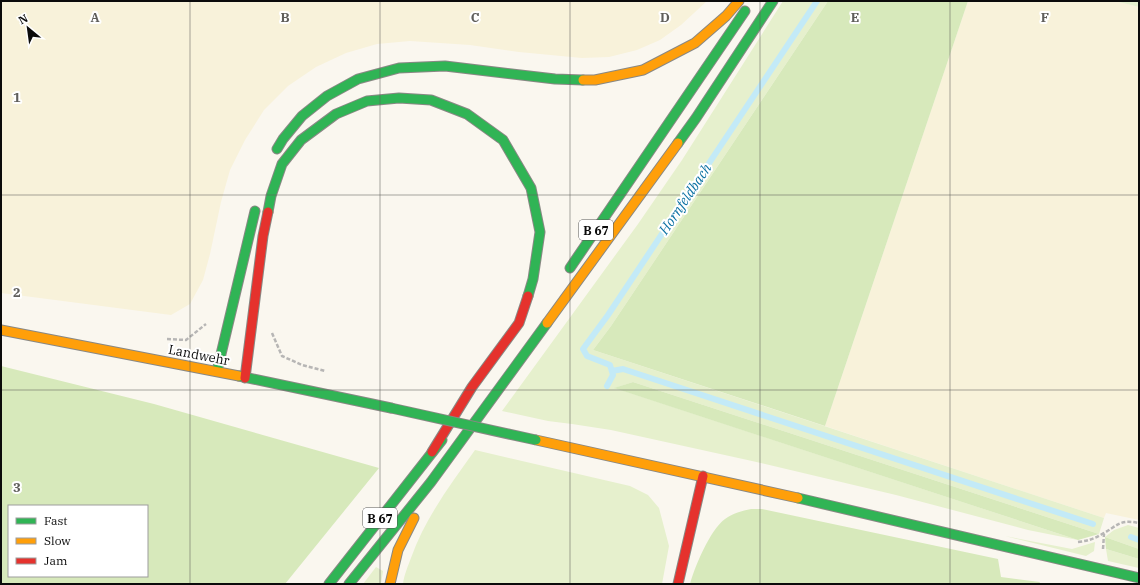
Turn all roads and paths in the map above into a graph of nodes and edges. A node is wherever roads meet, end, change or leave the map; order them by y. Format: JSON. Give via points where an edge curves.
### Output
{"nodes":[{"id":1,"x":739,"y":1,"type":"edge"},
{"id":2,"x":751,"y":1,"type":"edge"},
{"id":3,"x":773,"y":1,"type":"edge"},
{"id":4,"x":272,"y":158,"type":"dead end"},
{"id":5,"x":256,"y":205,"type":"dead end"},
{"id":6,"x":565,"y":275,"type":"dead end"},
{"id":7,"x":1,"y":330,"type":"edge"},
{"id":8,"x":217,"y":372,"type":"junction"},
{"id":9,"x":245,"y":378,"type":"junction"},
{"id":10,"x":470,"y":408,"type":"dead end"},
{"id":11,"x":432,"y":452,"type":"junction"},
{"id":12,"x":703,"y":476,"type":"junction"},
{"id":13,"x":431,"y":482,"type":"junction"},
{"id":14,"x":1139,"y":578,"type":"edge"},
{"id":15,"x":329,"y":584,"type":"edge"},
{"id":16,"x":349,"y":584,"type":"edge"},
{"id":17,"x":390,"y":584,"type":"edge"},
{"id":18,"x":678,"y":584,"type":"edge"}],
"edges":[{"from":1,"to":4,"type":"main road","via":[[695,43],[643,70],[595,80],[555,79],[445,66],[399,68],[358,80],[327,96],[302,116],[283,139]]},
{"from":2,"to":6,"type":"main road","number":"B 67"},
{"from":3,"to":13,"type":"main road","number":"B 67","via":[[696,118]]},
{"from":5,"to":8,"type":"main road"},
{"from":7,"to":8,"type":"main road","name":"Landwehr"},
{"from":8,"to":9,"type":"main road","name":"Landwehr"},
{"from":9,"to":11,"type":"main road","via":[[263,236],[271,196],[282,164],[301,140],[336,114],[367,101],[399,98],[431,100],[460,111],[502,140],[531,188],[540,232],[533,279],[519,323],[472,387]]},
{"from":9,"to":12,"type":"main road","name":"Landwehr","bridge":true},
{"from":10,"to":11,"type":"main road","number":"B 67"},
{"from":11,"to":15,"type":"main road","number":"B 67"},
{"from":12,"to":14,"type":"main road","name":"Landwehr"},
{"from":12,"to":18,"type":"main road"},
{"from":13,"to":16,"type":"main road","number":"B 67"},
{"from":13,"to":17,"type":"main road","via":[[398,550]]}]}
